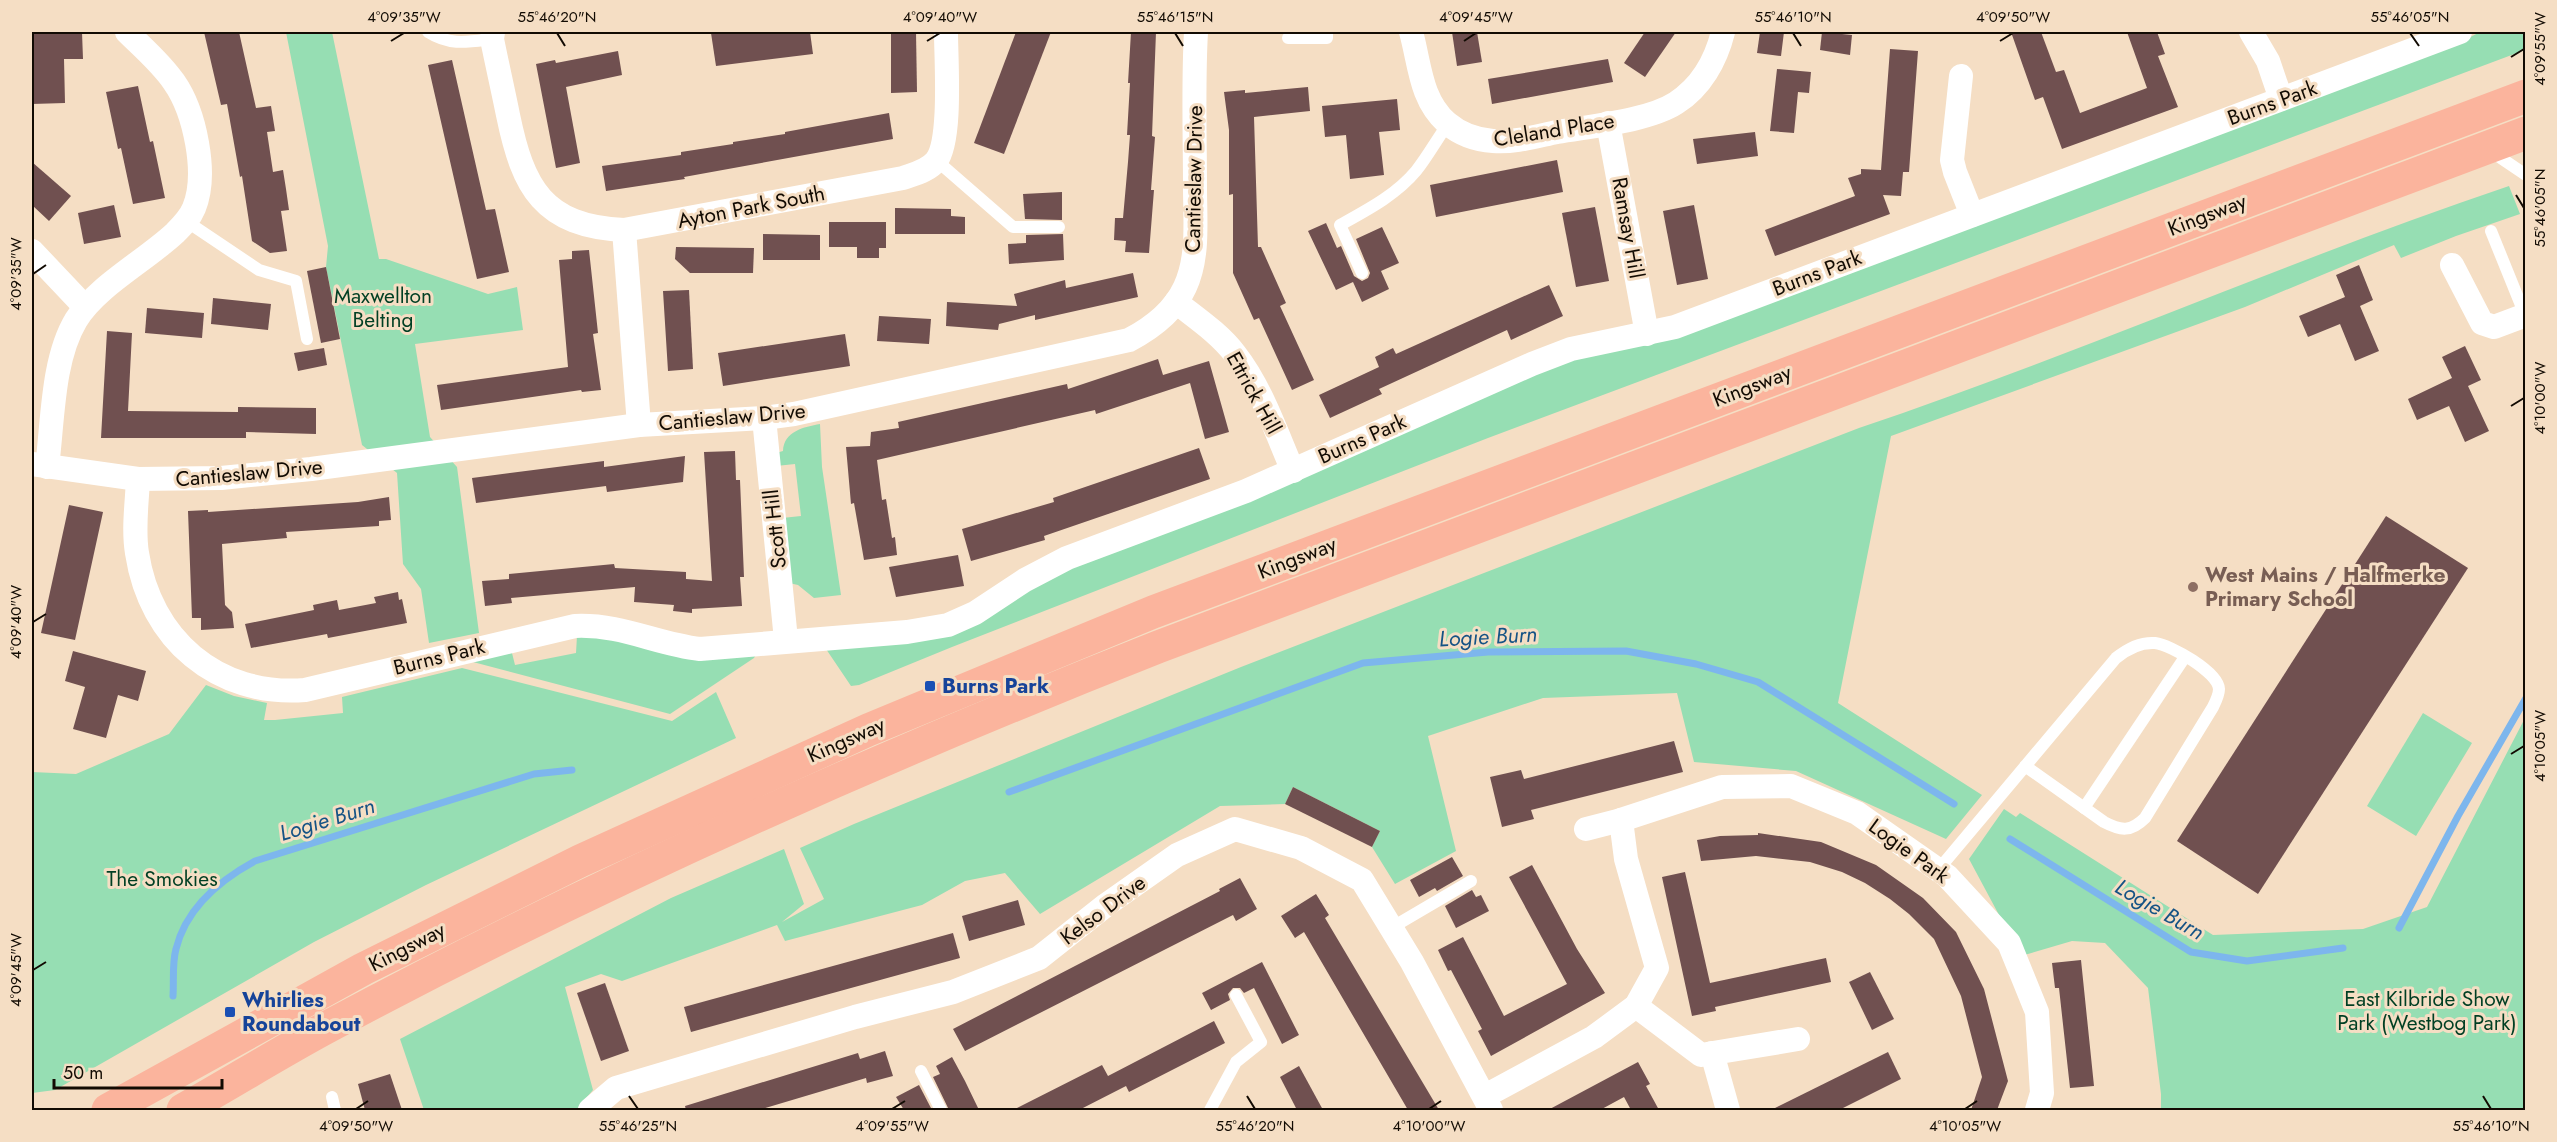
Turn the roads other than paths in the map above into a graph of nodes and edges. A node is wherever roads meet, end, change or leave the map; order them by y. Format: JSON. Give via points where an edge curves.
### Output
{"nodes":[{"id":1,"x":128,"y":32,"type":"edge"},
{"id":2,"x":428,"y":32,"type":"edge"},
{"id":3,"x":946,"y":32,"type":"edge"},
{"id":4,"x":1196,"y":32,"type":"edge"},
{"id":5,"x":1327,"y":32,"type":"edge"},
{"id":6,"x":1411,"y":32,"type":"edge"},
{"id":7,"x":1723,"y":32,"type":"edge"},
{"id":8,"x":2252,"y":32,"type":"edge"},
{"id":9,"x":2460,"y":32,"type":"edge"},
{"id":10,"x":492,"y":35,"type":"edge"},
{"id":11,"x":1288,"y":38,"type":"dead end"},
{"id":12,"x":1960,"y":76,"type":"dead end"},
{"id":13,"x":2526,"y":96,"type":"edge"},
{"id":14,"x":2281,"y":99,"type":"junction"},
{"id":15,"x":1608,"y":123,"type":"junction"},
{"id":16,"x":1448,"y":124,"type":"junction"},
{"id":17,"x":2526,"y":133,"type":"edge"},
{"id":18,"x":2486,"y":148,"type":"junction"},
{"id":19,"x":936,"y":160,"type":"junction"},
{"id":20,"x":2526,"y":175,"type":"edge"},
{"id":21,"x":1972,"y":215,"type":"junction"},
{"id":22,"x":186,"y":222,"type":"junction"},
{"id":23,"x":1059,"y":227,"type":"dead end"},
{"id":24,"x":624,"y":230,"type":"junction"},
{"id":25,"x":2491,"y":231,"type":"dead end"},
{"id":26,"x":32,"y":251,"type":"edge"},
{"id":27,"x":2452,"y":265,"type":"dead end"},
{"id":28,"x":1362,"y":273,"type":"dead end"},
{"id":29,"x":1176,"y":302,"type":"junction"},
{"id":30,"x":85,"y":307,"type":"junction"},
{"id":31,"x":2525,"y":315,"type":"edge"},
{"id":32,"x":1647,"y":334,"type":"junction"},
{"id":33,"x":307,"y":339,"type":"dead end"},
{"id":34,"x":764,"y":418,"type":"junction"},
{"id":35,"x":639,"y":425,"type":"junction"},
{"id":36,"x":39,"y":465,"type":"edge"},
{"id":37,"x":1293,"y":471,"type":"junction"},
{"id":38,"x":138,"y":479,"type":"junction"},
{"id":39,"x":786,"y":640,"type":"junction"},
{"id":40,"x":2184,"y":657,"type":"junction"},
{"id":41,"x":2025,"y":766,"type":"junction"},
{"id":42,"x":2084,"y":808,"type":"junction"},
{"id":43,"x":1621,"y":820,"type":"junction"},
{"id":44,"x":1586,"y":829,"type":"dead end"},
{"id":45,"x":1938,"y":870,"type":"junction"},
{"id":46,"x":1471,"y":881,"type":"dead end"},
{"id":47,"x":1391,"y":928,"type":"junction"},
{"id":48,"x":1236,"y":995,"type":"dead end"},
{"id":49,"x":1636,"y":1006,"type":"junction"},
{"id":50,"x":1798,"y":1039,"type":"dead end"},
{"id":51,"x":1712,"y":1053,"type":"junction"},
{"id":52,"x":921,"y":1071,"type":"dead end"},
{"id":53,"x":158,"y":1082,"type":"junction"},
{"id":54,"x":333,"y":1097,"type":"dead end"},
{"id":55,"x":1488,"y":1103,"type":"edge"},
{"id":56,"x":108,"y":1110,"type":"edge"},
{"id":57,"x":175,"y":1110,"type":"edge"},
{"id":58,"x":183,"y":1110,"type":"edge"},
{"id":59,"x":335,"y":1110,"type":"edge"},
{"id":60,"x":590,"y":1110,"type":"edge"},
{"id":61,"x":940,"y":1110,"type":"edge"},
{"id":62,"x":1210,"y":1110,"type":"edge"},
{"id":63,"x":1728,"y":1110,"type":"edge"},
{"id":64,"x":2037,"y":1110,"type":"edge"}],
"edges":[{"from":1,"to":22,"type":"street","via":[[173,81],[189,113],[200,183],[194,210]]},
{"from":2,"to":10,"type":"lane","via":[[461,43]]},
{"from":3,"to":19,"type":"street","via":[[945,138]]},
{"from":4,"to":29,"type":"street","name":"Cantieslaw Drive","via":[[1194,250],[1189,279]]},
{"from":5,"to":11,"type":"lane","via":[[1327,38]]},
{"from":6,"to":16,"type":"street","name":"Cleland Place","via":[[1424,91]]},
{"from":7,"to":15,"type":"street","name":"Cleland Place","via":[[1713,63],[1685,97],[1654,113]]},
{"from":8,"to":14,"type":"street","via":[[2264,52]]},
{"from":9,"to":14,"type":"street","name":"Burns Park"},
{"from":10,"to":24,"type":"street","name":"Ayton Park South","via":[[517,154],[532,188],[552,209],[575,222]]},
{"from":12,"to":21,"type":"street","via":[[1952,160]]},
{"from":13,"to":53,"type":"highway","name":"Kingsway","via":[[1053,652],[868,730],[580,861],[363,969]]},
{"from":14,"to":21,"type":"street","name":"Burns Park"},
{"from":15,"to":16,"type":"street","name":"Cleland Place","via":[[1497,142],[1471,137]]},
{"from":15,"to":32,"type":"street","name":"Ramsay Hill"},
{"from":16,"to":28,"type":"lane","via":[[1402,185],[1340,225]]},
{"from":17,"to":18,"type":"highway","name":"Kingsway"},
{"from":18,"to":20,"type":"lane"},
{"from":18,"to":58,"type":"highway","name":"Kingsway","via":[[1168,643],[988,716],[634,873],[332,1024]]},
{"from":19,"to":23,"type":"lane","via":[[1013,227]]},
{"from":19,"to":24,"type":"street","name":"Ayton Park South","via":[[903,178]]},
{"from":21,"to":32,"type":"street","name":"Burns Park","via":[[1686,323]]},
{"from":22,"to":30,"type":"street"},
{"from":22,"to":33,"type":"lane","via":[[259,270],[296,281]]},
{"from":24,"to":35,"type":"street"},
{"from":25,"to":31,"type":"lane"},
{"from":26,"to":30,"type":"street"},
{"from":27,"to":31,"type":"street","via":[[2482,323],[2494,327]]},
{"from":29,"to":34,"type":"street","name":"Cantieslaw Drive","via":[[1154,325],[1113,345],[822,409]]},
{"from":29,"to":37,"type":"street","name":"Ettrick Hill","via":[[1236,354]]},
{"from":30,"to":36,"type":"street","via":[[61,358]]},
{"from":32,"to":37,"type":"street","name":"Burns Park","via":[[1571,349],[1532,364]]},
{"from":34,"to":35,"type":"street","name":"Cantieslaw Drive"},
{"from":34,"to":39,"type":"street","name":"Scott Hill"},
{"from":35,"to":38,"type":"street","name":"Cantieslaw Drive","via":[[260,476]]},
{"from":36,"to":38,"type":"street","name":"Cantieslaw Drive"},
{"from":37,"to":39,"type":"street","name":"Burns Park","via":[[1067,558],[948,625],[907,632]]},
{"from":38,"to":39,"type":"street","name":"Burns Park","via":[[136,550],[142,578],[159,618],[197,660],[239,682],[265,690],[305,690],[575,626],[628,630],[700,649]]},
{"from":40,"to":41,"type":"lane","via":[[2155,643],[2128,648]]},
{"from":40,"to":42,"type":"lane"},
{"from":40,"to":42,"type":"lane","via":[[2214,677],[2218,697],[2145,818],[2129,830],[2118,830]]},
{"from":41,"to":42,"type":"lane"},
{"from":41,"to":45,"type":"lane"},
{"from":43,"to":44,"type":"street","name":"Logie Park"},
{"from":43,"to":45,"type":"street","name":"Logie Park","via":[[1722,787],[1791,786],[1857,813]]},
{"from":43,"to":49,"type":"street","via":[[1626,859],[1657,968]]},
{"from":45,"to":64,"type":"street","name":"Logie Park","via":[[2009,943],[2037,1012],[2042,1093]]},
{"from":46,"to":47,"type":"lane"},
{"from":47,"to":55,"type":"street","name":"Kelso Drive"},
{"from":47,"to":60,"type":"street","name":"Kelso Drive","via":[[1362,880],[1301,848],[1235,829],[1177,855],[1040,958],[953,992],[616,1088]]},
{"from":48,"to":62,"type":"lane","via":[[1262,1042],[1236,1062]]},
{"from":49,"to":51,"type":"street","via":[[1701,1055]]},
{"from":49,"to":55,"type":"street"},
{"from":50,"to":51,"type":"street"},
{"from":51,"to":63,"type":"street"},
{"from":52,"to":61,"type":"lane"},
{"from":53,"to":56,"type":"highway","name":"Kingsway"},
{"from":53,"to":57,"type":"highway"},
{"from":54,"to":59,"type":"lane"}]}
